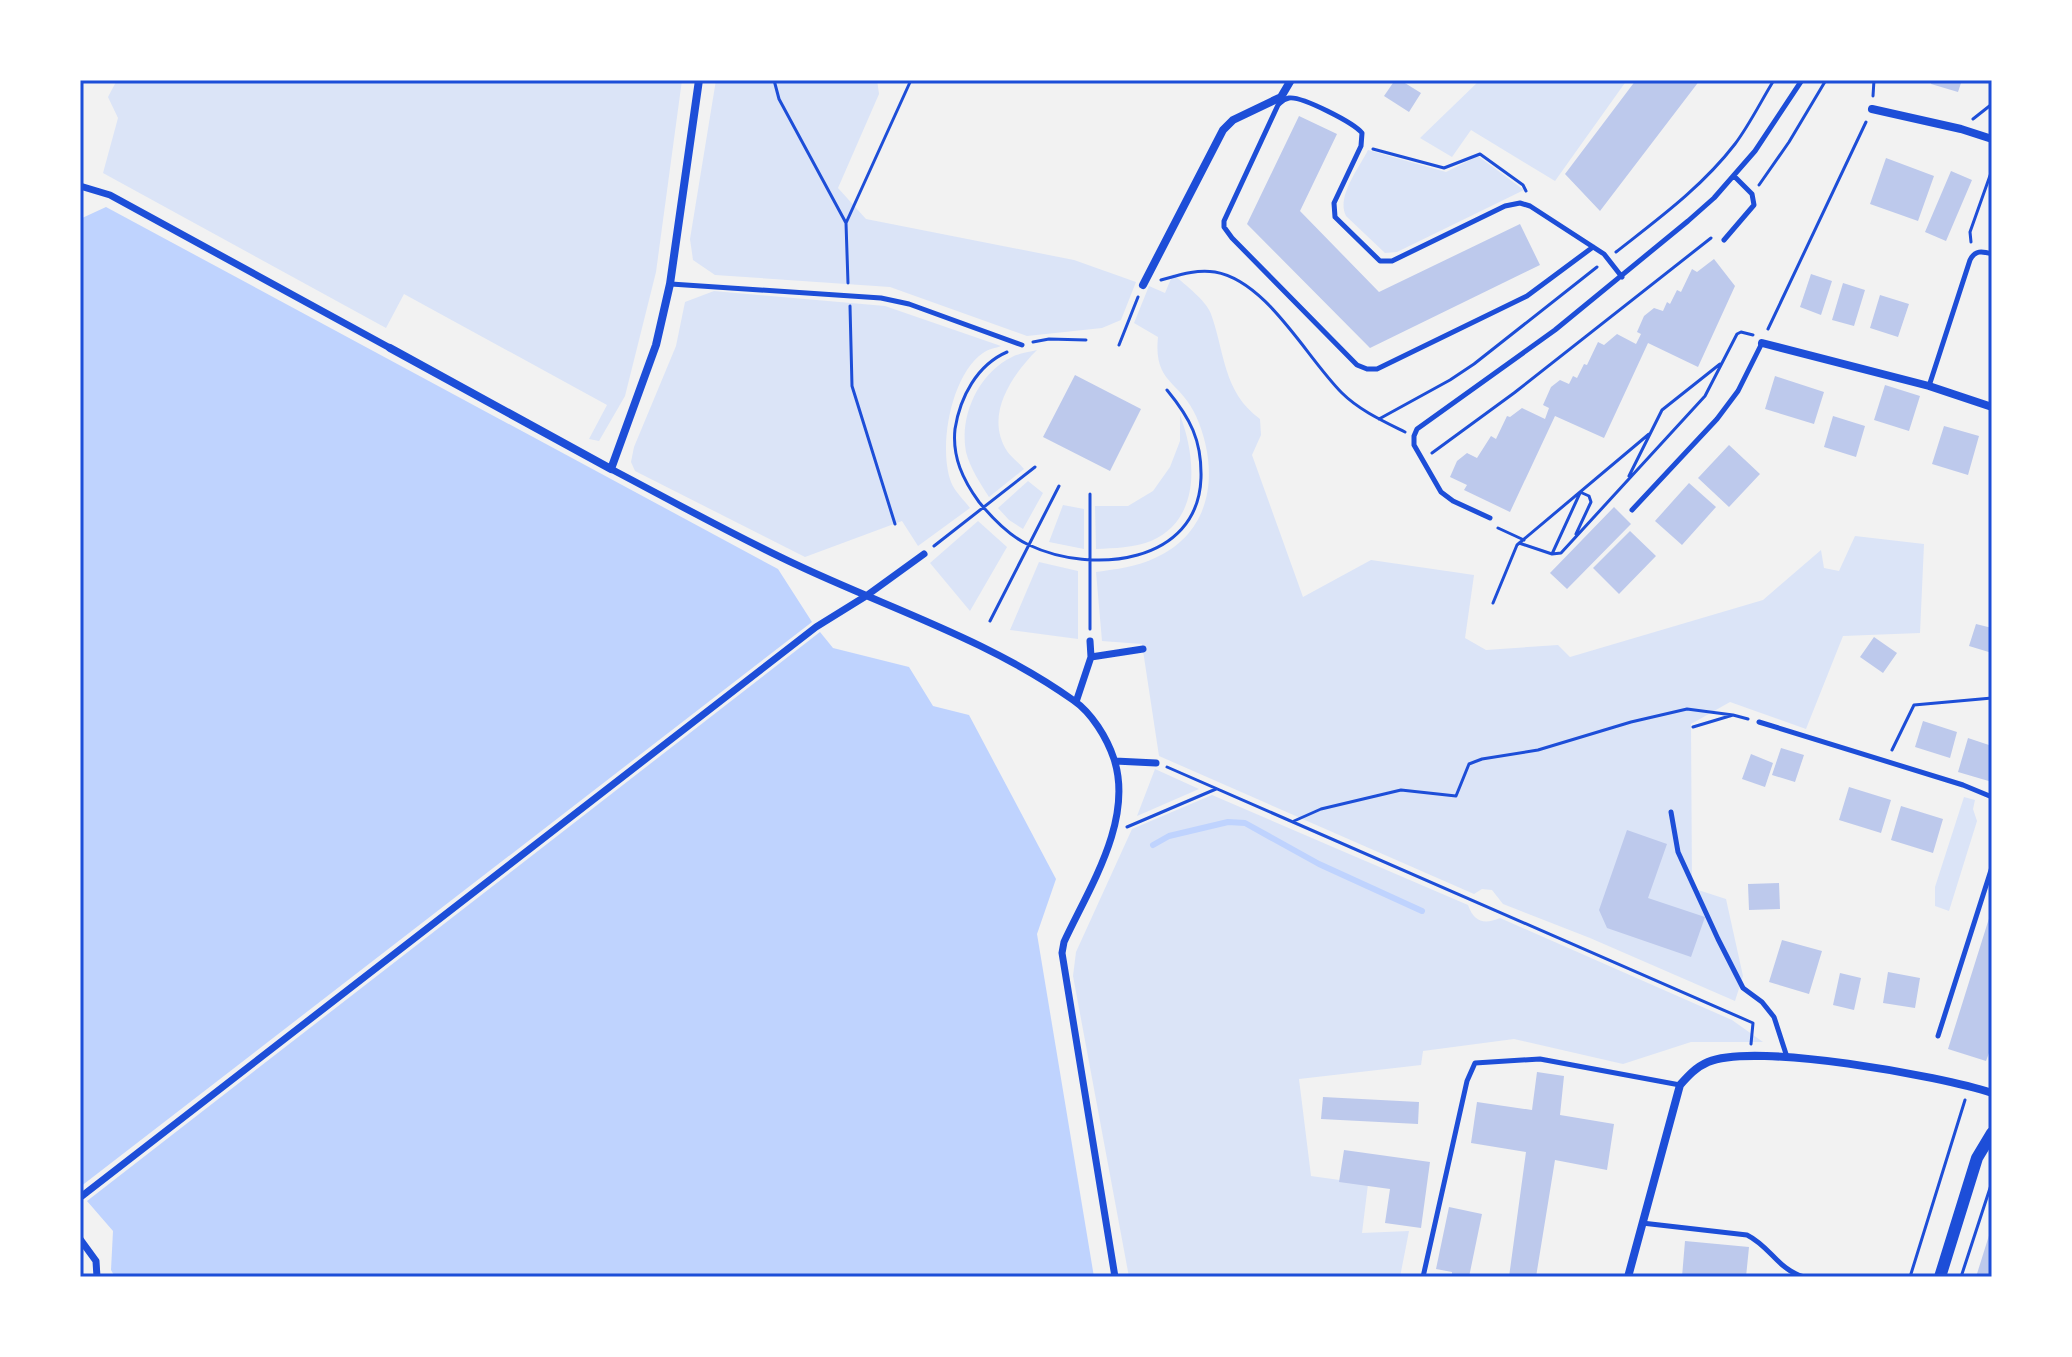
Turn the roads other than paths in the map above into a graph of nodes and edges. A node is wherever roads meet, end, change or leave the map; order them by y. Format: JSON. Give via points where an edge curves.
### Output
{"nodes":[{"id":1,"x":699,"y":80,"type":"edge"},
{"id":2,"x":1291,"y":80,"type":"edge"},
{"id":3,"x":1802,"y":80,"type":"edge"},
{"id":4,"x":1872,"y":109,"type":"road end"},
{"id":5,"x":1992,"y":139,"type":"edge"},
{"id":6,"x":1734,"y":176,"type":"junction"},
{"id":7,"x":80,"y":186,"type":"edge"},
{"id":8,"x":1724,"y":240,"type":"dead end"},
{"id":9,"x":1593,"y":247,"type":"junction"},
{"id":10,"x":1992,"y":254,"type":"edge"},
{"id":11,"x":1622,"y":277,"type":"junction"},
{"id":12,"x":670,"y":284,"type":"junction"},
{"id":13,"x":1143,"y":285,"type":"road end"},
{"id":14,"x":1763,"y":341,"type":"joint"},
{"id":15,"x":1022,"y":345,"type":"road end"},
{"id":16,"x":390,"y":348,"type":"joint"},
{"id":17,"x":1929,"y":386,"type":"junction"},
{"id":18,"x":1992,"y":407,"type":"edge"},
{"id":19,"x":611,"y":469,"type":"junction"},
{"id":20,"x":1632,"y":510,"type":"dead end"},
{"id":21,"x":1490,"y":518,"type":"dead end"},
{"id":22,"x":924,"y":554,"type":"road end"},
{"id":23,"x":866,"y":596,"type":"junction"},
{"id":24,"x":1090,"y":641,"type":"road end"},
{"id":25,"x":1143,"y":649,"type":"dead end"},
{"id":26,"x":1091,"y":657,"type":"junction"},
{"id":27,"x":1076,"y":702,"type":"junction"},
{"id":28,"x":1759,"y":722,"type":"road end"},
{"id":29,"x":1115,"y":761,"type":"junction"},
{"id":30,"x":1156,"y":763,"type":"road end"},
{"id":31,"x":1992,"y":797,"type":"edge"},
{"id":32,"x":1671,"y":812,"type":"dead end"},
{"id":33,"x":1992,"y":867,"type":"edge"},
{"id":34,"x":1938,"y":1036,"type":"dead end"},
{"id":35,"x":1787,"y":1058,"type":"junction"},
{"id":36,"x":1680,"y":1085,"type":"junction"},
{"id":37,"x":1992,"y":1093,"type":"edge"},
{"id":38,"x":1992,"y":1133,"type":"edge"},
{"id":39,"x":82,"y":1196,"type":"dead end"},
{"id":40,"x":1641,"y":1223,"type":"junction"},
{"id":41,"x":80,"y":1239,"type":"edge"},
{"id":42,"x":97,"y":1277,"type":"edge"},
{"id":43,"x":1115,"y":1277,"type":"edge"},
{"id":44,"x":1423,"y":1277,"type":"edge"},
{"id":45,"x":1628,"y":1277,"type":"edge"},
{"id":46,"x":1804,"y":1277,"type":"edge"},
{"id":47,"x":1940,"y":1277,"type":"edge"}],
"edges":[{"from":1,"to":12,"type":"street"},
{"from":2,"to":13,"type":"street","via":[[1281,97],[1223,130]]},
{"from":3,"to":6,"type":"lane"},
{"from":4,"to":5,"type":"street"},
{"from":6,"to":8,"type":"lane","via":[[1752,194],[1754,205]]},
{"from":6,"to":11,"type":"lane"},
{"from":7,"to":16,"type":"street","via":[[110,195]]},
{"from":9,"to":9,"type":"lane","via":[[1520,300],[1377,369],[1362,368],[1232,238],[1224,221],[1283,100],[1294,98],[1362,133],[1333,210],[1380,261],[1392,261],[1520,203]]},
{"from":9,"to":11,"type":"lane"},
{"from":10,"to":17,"type":"lane","via":[[1975,253],[1970,260]]},
{"from":11,"to":21,"type":"lane","via":[[1421,425],[1414,436],[1414,445],[1446,497]]},
{"from":12,"to":15,"type":"lane","via":[[881,298]]},
{"from":12,"to":19,"type":"street","via":[[656,345]]},
{"from":14,"to":17,"type":"street"},
{"from":14,"to":20,"type":"lane","via":[[1717,419]]},
{"from":16,"to":19,"type":"street"},
{"from":17,"to":18,"type":"street"},
{"from":19,"to":23,"type":"street"},
{"from":22,"to":23,"type":"street"},
{"from":23,"to":27,"type":"street","via":[[1001,656]]},
{"from":23,"to":39,"type":"street","via":[[816,627]]},
{"from":24,"to":26,"type":"street"},
{"from":25,"to":26,"type":"street"},
{"from":26,"to":27,"type":"street"},
{"from":27,"to":29,"type":"street","via":[[1103,733]]},
{"from":28,"to":31,"type":"lane"},
{"from":29,"to":30,"type":"street"},
{"from":29,"to":43,"type":"street","via":[[1119,812],[1114,833],[1062,953]]},
{"from":32,"to":35,"type":"lane","via":[[1678,852],[1718,939],[1743,988],[1774,1017]]},
{"from":33,"to":34,"type":"lane"},
{"from":35,"to":36,"type":"street","via":[[1710,1061]]},
{"from":35,"to":37,"type":"street","via":[[1889,1070]]},
{"from":36,"to":40,"type":"street"},
{"from":36,"to":44,"type":"lane","via":[[1540,1059],[1475,1063]]},
{"from":38,"to":47,"type":"street","via":[[1977,1158]]},
{"from":40,"to":45,"type":"street"},
{"from":40,"to":46,"type":"lane","via":[[1747,1235],[1761,1241],[1782,1267]]},
{"from":41,"to":42,"type":"street","via":[[96,1261]]}]}
